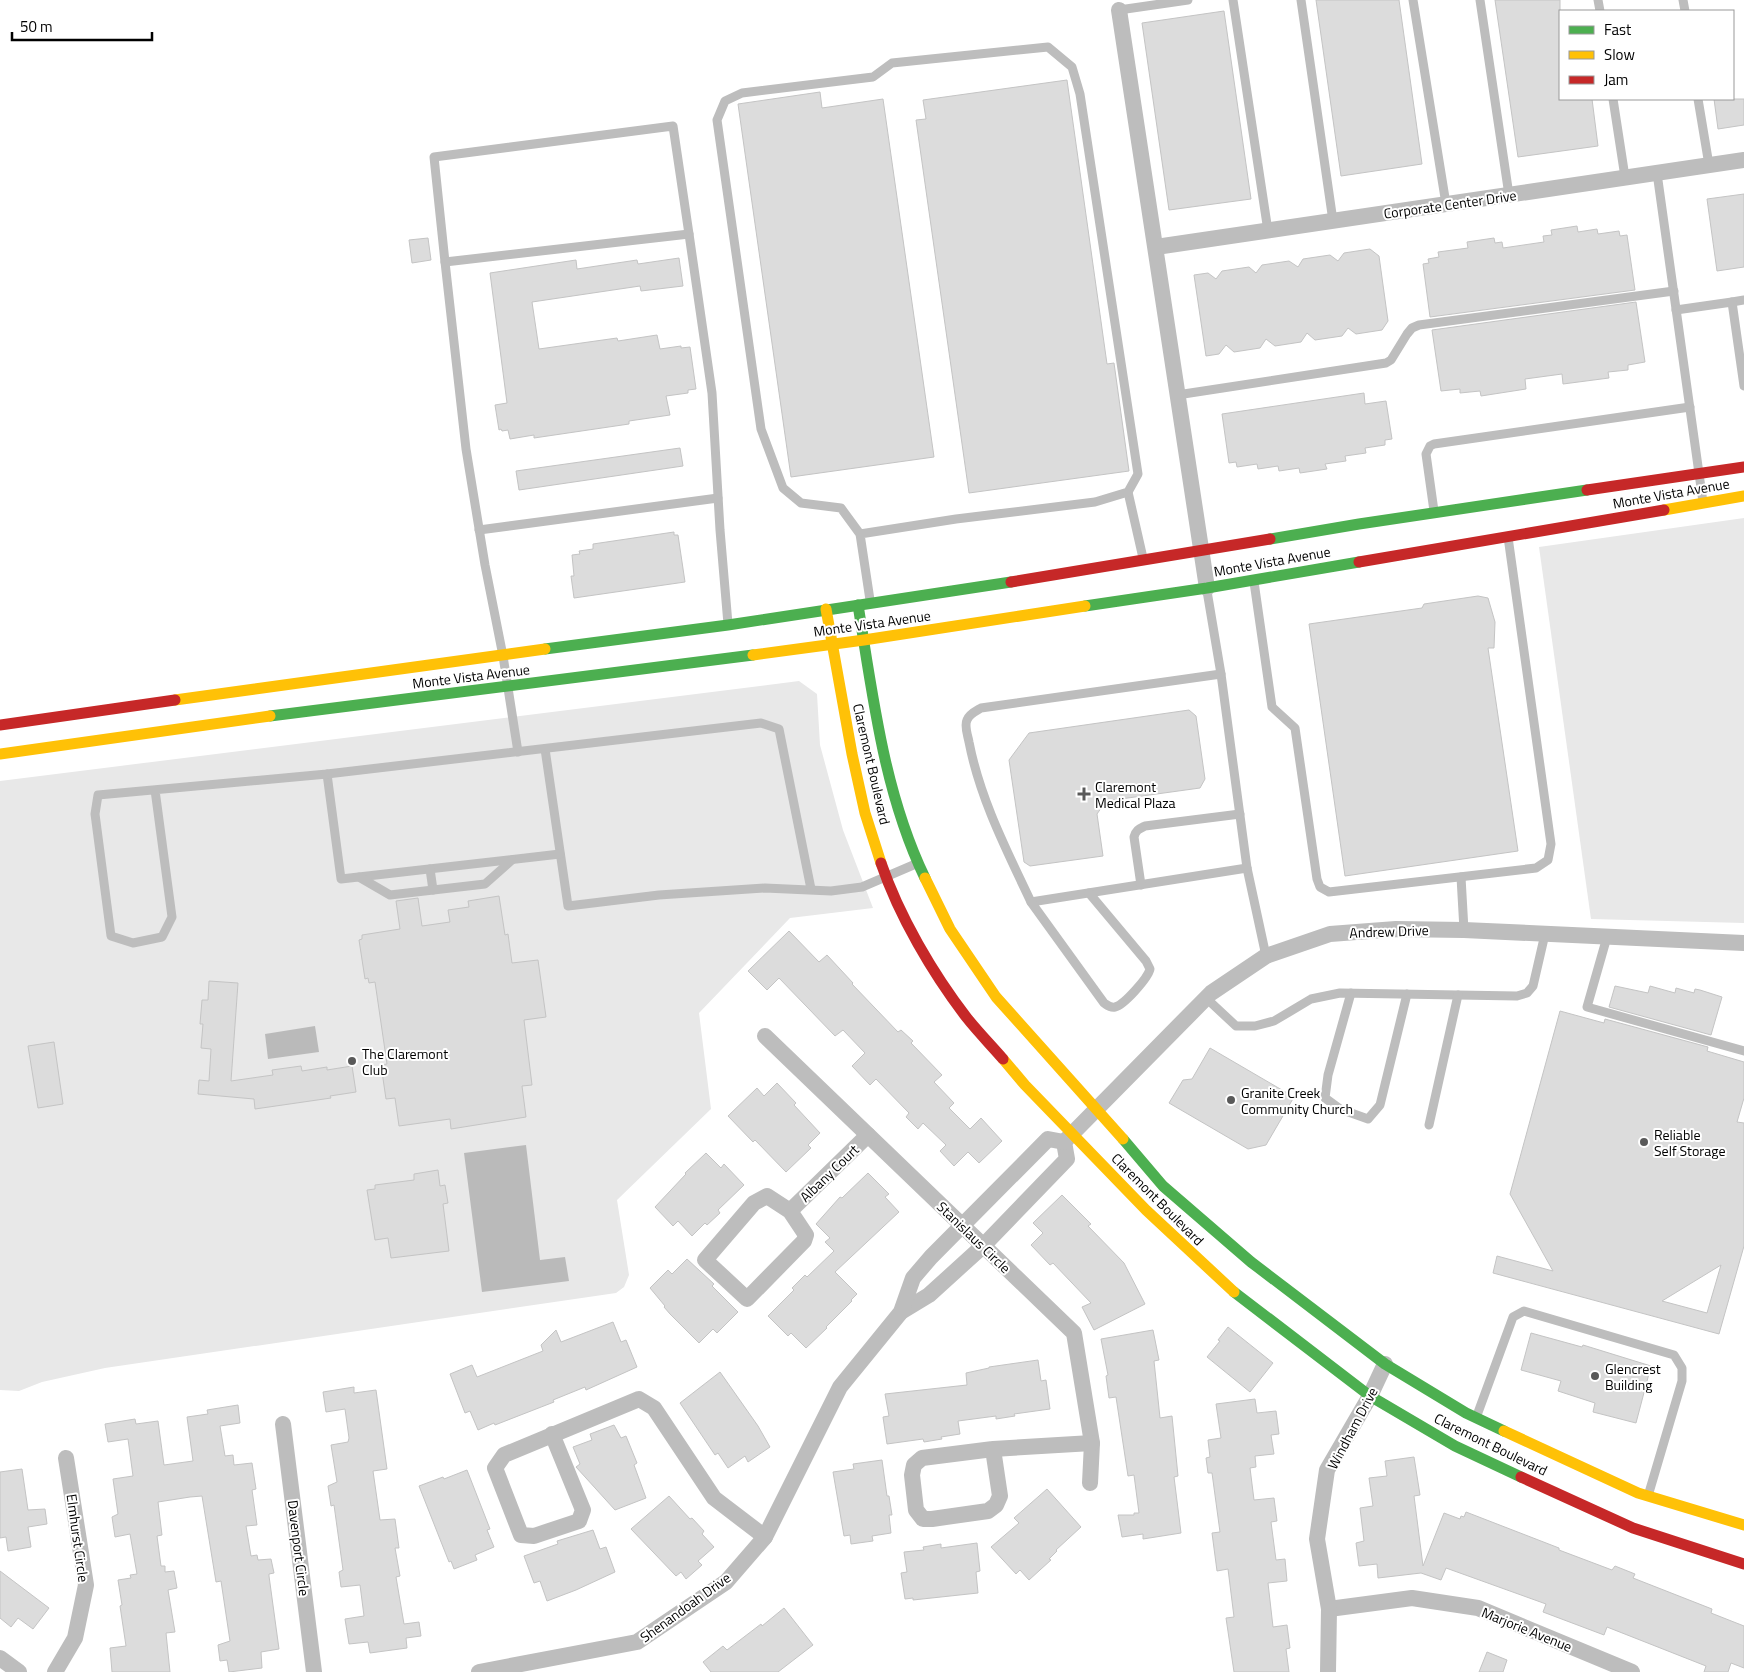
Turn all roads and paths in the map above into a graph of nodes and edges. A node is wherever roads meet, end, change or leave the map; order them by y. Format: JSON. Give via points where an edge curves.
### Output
{"nodes":[{"id":1,"x":1188,"y":0,"type":"edge"},
{"id":2,"x":1233,"y":0,"type":"edge"},
{"id":3,"x":1301,"y":0,"type":"edge"},
{"id":4,"x":1413,"y":0,"type":"edge"},
{"id":5,"x":1480,"y":0,"type":"edge"},
{"id":6,"x":1118,"y":10,"type":"joint"},
{"id":7,"x":1613,"y":100,"type":"edge"},
{"id":8,"x":1698,"y":100,"type":"edge"},
{"id":9,"x":1744,"y":160,"type":"edge"},
{"id":10,"x":1708,"y":165,"type":"junction"},
{"id":11,"x":1656,"y":173,"type":"junction"},
{"id":12,"x":1625,"y":177,"type":"junction"},
{"id":13,"x":1509,"y":195,"type":"junction"},
{"id":14,"x":1446,"y":204,"type":"junction"},
{"id":15,"x":1333,"y":221,"type":"junction"},
{"id":16,"x":1268,"y":231,"type":"junction"},
{"id":17,"x":689,"y":234,"type":"junction"},
{"id":18,"x":1156,"y":247,"type":"junction"},
{"id":19,"x":445,"y":262,"type":"junction"},
{"id":20,"x":1674,"y":291,"type":"junction"},
{"id":21,"x":1744,"y":300,"type":"edge"},
{"id":22,"x":1732,"y":302,"type":"junction"},
{"id":23,"x":1676,"y":310,"type":"junction"},
{"id":24,"x":1744,"y":386,"type":"edge"},
{"id":25,"x":1177,"y":395,"type":"junction"},
{"id":26,"x":1690,"y":407,"type":"junction"},
{"id":27,"x":1744,"y":467,"type":"edge"},
{"id":28,"x":1700,"y":474,"type":"junction"},
{"id":29,"x":1128,"y":492,"type":"junction"},
{"id":30,"x":1744,"y":496,"type":"edge"},
{"id":31,"x":718,"y":498,"type":"junction"},
{"id":32,"x":1703,"y":503,"type":"junction"},
{"id":33,"x":1434,"y":513,"type":"junction"},
{"id":34,"x":479,"y":530,"type":"junction"},
{"id":35,"x":860,"y":534,"type":"junction"},
{"id":36,"x":1508,"y":536,"type":"junction"},
{"id":37,"x":1200,"y":551,"type":"junction"},
{"id":38,"x":1144,"y":560,"type":"junction"},
{"id":39,"x":1254,"y":580,"type":"junction"},
{"id":40,"x":1207,"y":588,"type":"junction"},
{"id":41,"x":871,"y":603,"type":"junction"},
{"id":42,"x":858,"y":605,"type":"junction"},
{"id":43,"x":826,"y":609,"type":"junction"},
{"id":44,"x":728,"y":625,"type":"junction"},
{"id":45,"x":864,"y":640,"type":"junction"},
{"id":46,"x":832,"y":644,"type":"junction"},
{"id":47,"x":503,"y":656,"type":"junction"},
{"id":48,"x":1221,"y":674,"type":"junction"},
{"id":49,"x":508,"y":687,"type":"junction"},
{"id":50,"x":0,"y":725,"type":"edge"},
{"id":51,"x":545,"y":749,"type":"junction"},
{"id":52,"x":518,"y":752,"type":"junction"},
{"id":53,"x":0,"y":754,"type":"edge"},
{"id":54,"x":327,"y":774,"type":"junction"},
{"id":55,"x":155,"y":790,"type":"junction"},
{"id":56,"x":1240,"y":814,"type":"junction"},
{"id":57,"x":560,"y":854,"type":"junction"},
{"id":58,"x":512,"y":860,"type":"junction"},
{"id":59,"x":918,"y":863,"type":"junction"},
{"id":60,"x":1247,"y":868,"type":"junction"},
{"id":61,"x":430,"y":869,"type":"junction"},
{"id":62,"x":358,"y":877,"type":"junction"},
{"id":63,"x":886,"y":877,"type":"junction"},
{"id":64,"x":1461,"y":877,"type":"junction"},
{"id":65,"x":1141,"y":885,"type":"junction"},
{"id":66,"x":811,"y":889,"type":"junction"},
{"id":67,"x":433,"y":890,"type":"junction"},
{"id":68,"x":1089,"y":893,"type":"junction"},
{"id":69,"x":1031,"y":902,"type":"junction"},
{"id":70,"x":1464,"y":930,"type":"junction"},
{"id":71,"x":1545,"y":934,"type":"junction"},
{"id":72,"x":1607,"y":937,"type":"junction"},
{"id":73,"x":1744,"y":943,"type":"edge"},
{"id":74,"x":1266,"y":956,"type":"junction"},
{"id":75,"x":1351,"y":993,"type":"junction"},
{"id":76,"x":1407,"y":994,"type":"junction"},
{"id":77,"x":1458,"y":995,"type":"junction"},
{"id":78,"x":1206,"y":998,"type":"junction"},
{"id":79,"x":765,"y":1036,"type":"dead end"},
{"id":80,"x":1744,"y":1051,"type":"edge"},
{"id":81,"x":1096,"y":1108,"type":"junction"},
{"id":82,"x":1429,"y":1125,"type":"dead end"},
{"id":83,"x":868,"y":1135,"type":"junction"},
{"id":84,"x":1068,"y":1138,"type":"junction"},
{"id":85,"x":790,"y":1211,"type":"junction"},
{"id":86,"x":962,"y":1226,"type":"junction"},
{"id":87,"x":983,"y":1246,"type":"junction"},
{"id":88,"x":901,"y":1312,"type":"junction"},
{"id":89,"x":1385,"y":1364,"type":"junction"},
{"id":90,"x":1370,"y":1396,"type":"junction"},
{"id":91,"x":1476,"y":1418,"type":"junction"},
{"id":92,"x":283,"y":1424,"type":"dead end"},
{"id":93,"x":552,"y":1434,"type":"junction"},
{"id":94,"x":1092,"y":1443,"type":"junction"},
{"id":95,"x":993,"y":1449,"type":"junction"},
{"id":96,"x":66,"y":1458,"type":"dead end"},
{"id":97,"x":1090,"y":1483,"type":"dead end"},
{"id":98,"x":1648,"y":1496,"type":"junction"},
{"id":99,"x":1744,"y":1525,"type":"edge"},
{"id":100,"x":764,"y":1537,"type":"junction"},
{"id":101,"x":1744,"y":1564,"type":"edge"},
{"id":102,"x":1329,"y":1609,"type":"junction"},
{"id":103,"x":0,"y":1658,"type":"edge"},
{"id":104,"x":19,"y":1672,"type":"edge"},
{"id":105,"x":55,"y":1672,"type":"edge"},
{"id":106,"x":314,"y":1672,"type":"edge"},
{"id":107,"x":479,"y":1672,"type":"edge"},
{"id":108,"x":1328,"y":1672,"type":"edge"},
{"id":109,"x":1632,"y":1672,"type":"edge"}],
"edges":[{"from":1,"to":6,"type":"lane"},
{"from":2,"to":16,"type":"lane"},
{"from":3,"to":15,"type":"lane"},
{"from":4,"to":14,"type":"lane"},
{"from":5,"to":13,"type":"lane"},
{"from":6,"to":18,"type":"street"},
{"from":7,"to":12,"type":"lane"},
{"from":8,"to":10,"type":"lane"},
{"from":9,"to":10,"type":"street","name":"Corporate Center Drive"},
{"from":10,"to":11,"type":"street","name":"Corporate Center Drive"},
{"from":11,"to":12,"type":"street","name":"Corporate Center Drive"},
{"from":11,"to":20,"type":"lane"},
{"from":12,"to":13,"type":"street","name":"Corporate Center Drive"},
{"from":13,"to":14,"type":"street","name":"Corporate Center Drive"},
{"from":14,"to":15,"type":"street","name":"Corporate Center Drive"},
{"from":15,"to":16,"type":"street","name":"Corporate Center Drive"},
{"from":16,"to":18,"type":"street","name":"Corporate Center Drive"},
{"from":17,"to":19,"type":"lane"},
{"from":17,"to":19,"type":"lane","via":[[673,126],[434,157]]},
{"from":17,"to":31,"type":"lane","via":[[712,393]]},
{"from":18,"to":25,"type":"street"},
{"from":19,"to":34,"type":"lane","via":[[466,449]]},
{"from":20,"to":23,"type":"lane"},
{"from":20,"to":25,"type":"lane","via":[[1419,325],[1412,328],[1386,363]]},
{"from":21,"to":22,"type":"lane"},
{"from":22,"to":23,"type":"lane"},
{"from":22,"to":24,"type":"lane"},
{"from":23,"to":26,"type":"lane"},
{"from":25,"to":37,"type":"street"},
{"from":26,"to":28,"type":"lane"},
{"from":26,"to":33,"type":"lane","via":[[1434,444],[1426,454]]},
{"from":27,"to":28,"type":"main road","name":"Monte Vista Avenue"},
{"from":28,"to":32,"type":"lane"},
{"from":28,"to":33,"type":"main road","name":"Monte Vista Avenue"},
{"from":29,"to":35,"type":"lane","via":[[1095,502]]},
{"from":29,"to":35,"type":"lane","via":[[1138,474],[1080,94],[1072,67],[1048,47],[892,63],[873,77],[742,93],[725,101],[717,120],[761,429],[783,488],[801,503],[841,508]]},
{"from":29,"to":38,"type":"lane"},
{"from":30,"to":32,"type":"main road","name":"Monte Vista Avenue"},
{"from":31,"to":34,"type":"lane"},
{"from":31,"to":44,"type":"lane"},
{"from":32,"to":36,"type":"main road","name":"Monte Vista Avenue"},
{"from":33,"to":37,"type":"main road","name":"Monte Vista Avenue"},
{"from":34,"to":47,"type":"lane"},
{"from":35,"to":41,"type":"lane"},
{"from":36,"to":39,"type":"main road","name":"Monte Vista Avenue"},
{"from":36,"to":64,"type":"lane","via":[[1550,844],[1548,860],[1536,868]]},
{"from":37,"to":38,"type":"main road","name":"Monte Vista Avenue"},
{"from":37,"to":40,"type":"street"},
{"from":38,"to":41,"type":"main road","name":"Monte Vista Avenue"},
{"from":39,"to":40,"type":"main road","name":"Monte Vista Avenue"},
{"from":39,"to":64,"type":"lane","via":[[1272,707],[1295,728],[1320,888],[1329,892]]},
{"from":40,"to":45,"type":"main road","name":"Monte Vista Avenue"},
{"from":40,"to":48,"type":"lane"},
{"from":41,"to":42,"type":"main road","name":"Monte Vista Avenue"},
{"from":42,"to":43,"type":"main road","name":"Monte Vista Avenue"},
{"from":42,"to":45,"type":"main road","name":"Claremont Boulevard"},
{"from":43,"to":44,"type":"main road","name":"Monte Vista Avenue"},
{"from":43,"to":46,"type":"main road","name":"Claremont Boulevard"},
{"from":44,"to":47,"type":"main road","name":"Monte Vista Avenue"},
{"from":45,"to":46,"type":"main road","name":"Monte Vista Avenue"},
{"from":45,"to":59,"type":"main road","name":"Claremont Boulevard","via":[[892,790]]},
{"from":46,"to":49,"type":"main road","name":"Monte Vista Avenue"},
{"from":46,"to":63,"type":"main road","name":"Claremont Boulevard","via":[[865,813]]},
{"from":47,"to":49,"type":"lane"},
{"from":47,"to":50,"type":"main road","name":"Monte Vista Avenue"},
{"from":48,"to":56,"type":"lane"},
{"from":48,"to":69,"type":"lane","via":[[993,706],[972,712],[966,720],[974,764],[990,815]]},
{"from":49,"to":52,"type":"lane"},
{"from":49,"to":53,"type":"main road","name":"Monte Vista Avenue","via":[[250,718]]},
{"from":51,"to":52,"type":"lane"},
{"from":51,"to":57,"type":"lane"},
{"from":51,"to":66,"type":"lane","via":[[760,723],[779,729]]},
{"from":52,"to":54,"type":"lane"},
{"from":54,"to":55,"type":"lane"},
{"from":54,"to":62,"type":"lane","via":[[341,880]]},
{"from":55,"to":55,"type":"lane","via":[[98,795],[95,814],[111,936],[133,944],[162,937],[172,917]]},
{"from":56,"to":60,"type":"lane"},
{"from":56,"to":65,"type":"lane","via":[[1139,829],[1134,836]]},
{"from":57,"to":58,"type":"lane"},
{"from":57,"to":66,"type":"lane","via":[[568,906],[659,895],[764,888]]},
{"from":58,"to":61,"type":"lane"},
{"from":58,"to":67,"type":"lane","via":[[485,884]]},
{"from":59,"to":63,"type":"lane"},
{"from":59,"to":81,"type":"main road","name":"Claremont Boulevard","via":[[950,929],[996,997]]},
{"from":60,"to":65,"type":"lane"},
{"from":60,"to":74,"type":"lane"},
{"from":61,"to":62,"type":"lane"},
{"from":61,"to":67,"type":"lane"},
{"from":62,"to":67,"type":"lane","via":[[390,895]]},
{"from":63,"to":66,"type":"lane","via":[[862,887],[831,891]]},
{"from":63,"to":84,"type":"main road","name":"Claremont Boulevard","via":[[918,945],[967,1018]]},
{"from":64,"to":70,"type":"lane"},
{"from":65,"to":68,"type":"lane"},
{"from":68,"to":69,"type":"lane"},
{"from":68,"to":69,"type":"lane","via":[[1150,969],[1149,976],[1116,1007],[1104,1003]]},
{"from":70,"to":71,"type":"street","name":"Andrew Drive"},
{"from":70,"to":74,"type":"street","name":"Andrew Drive","via":[[1396,929],[1330,934]]},
{"from":71,"to":72,"type":"street","name":"Andrew Drive"},
{"from":71,"to":77,"type":"lane","via":[[1533,986],[1528,993],[1516,996]]},
{"from":72,"to":73,"type":"street","name":"Andrew Drive"},
{"from":72,"to":80,"type":"lane","via":[[1587,1007]]},
{"from":74,"to":78,"type":"street","name":"Andrew Drive"},
{"from":75,"to":76,"type":"lane"},
{"from":75,"to":76,"type":"lane","via":[[1324,1098],[1340,1110],[1368,1119],[1380,1105]]},
{"from":75,"to":78,"type":"lane","via":[[1311,999],[1274,1021],[1255,1026],[1236,1026]]},
{"from":76,"to":77,"type":"lane"},
{"from":77,"to":82,"type":"lane"},
{"from":78,"to":81,"type":"street","name":"Andrew Drive"},
{"from":79,"to":83,"type":"street","name":"Stanislaus Circle"},
{"from":81,"to":84,"type":"street","name":"Andrew Drive"},
{"from":81,"to":89,"type":"main road","name":"Claremont Boulevard","via":[[1163,1186],[1251,1262]]},
{"from":83,"to":85,"type":"street","name":"Albany Court"},
{"from":83,"to":86,"type":"street","name":"Stanislaus Circle"},
{"from":84,"to":86,"type":"street","name":"Shenandoah Drive","via":[[1048,1139]]},
{"from":84,"to":87,"type":"street","name":"Shenandoah Drive","via":[[1067,1158]]},
{"from":84,"to":90,"type":"main road","name":"Claremont Boulevard","via":[[1227,1287]]},
{"from":85,"to":85,"type":"street","name":"Albany Court","via":[[767,1196],[754,1203],[705,1260],[747,1299],[804,1241],[806,1235]]},
{"from":86,"to":87,"type":"street","name":"Stanislaus Circle"},
{"from":86,"to":88,"type":"street","name":"Shenandoah Drive","via":[[914,1278]]},
{"from":87,"to":88,"type":"street","name":"Shenandoah Drive","via":[[929,1295]]},
{"from":87,"to":94,"type":"street","name":"Stanislaus Circle","via":[[1074,1333]]},
{"from":88,"to":100,"type":"street","name":"Shenandoah Drive","via":[[840,1387]]},
{"from":89,"to":90,"type":"street","name":"Windham Drive"},
{"from":89,"to":91,"type":"main road","name":"Claremont Boulevard"},
{"from":90,"to":101,"type":"main road","name":"Claremont Boulevard","via":[[1455,1446],[1633,1528]]},
{"from":90,"to":102,"type":"street","name":"Windham Drive","via":[[1327,1470],[1317,1539]]},
{"from":91,"to":98,"type":"main road","name":"Claremont Boulevard"},
{"from":91,"to":98,"type":"lane","via":[[1512,1317],[1524,1311],[1674,1355],[1682,1368],[1682,1381]]},
{"from":92,"to":106,"type":"street","name":"Davenport Circle"},
{"from":93,"to":93,"type":"street","via":[[504,1455],[495,1468],[521,1535],[534,1536],[579,1521],[584,1510]]},
{"from":93,"to":100,"type":"street","via":[[639,1399],[654,1408],[714,1498]]},
{"from":94,"to":95,"type":"street"},
{"from":94,"to":97,"type":"street","name":"Stanislaus Circle"},
{"from":95,"to":95,"type":"street","via":[[922,1458],[914,1465],[916,1510],[923,1519],[988,1511],[996,1505],[1000,1496]]},
{"from":96,"to":105,"type":"street","name":"Elmhurst Circle","via":[[86,1585],[75,1638]]},
{"from":98,"to":99,"type":"main road","name":"Claremont Boulevard"},
{"from":100,"to":107,"type":"street","name":"Shenandoah Drive","via":[[726,1582],[637,1642]]},
{"from":102,"to":108,"type":"street","name":"Windham Drive"},
{"from":102,"to":109,"type":"street","name":"Marjorie Avenue","via":[[1412,1598],[1478,1608]]},
{"from":103,"to":104,"type":"street"}]}
